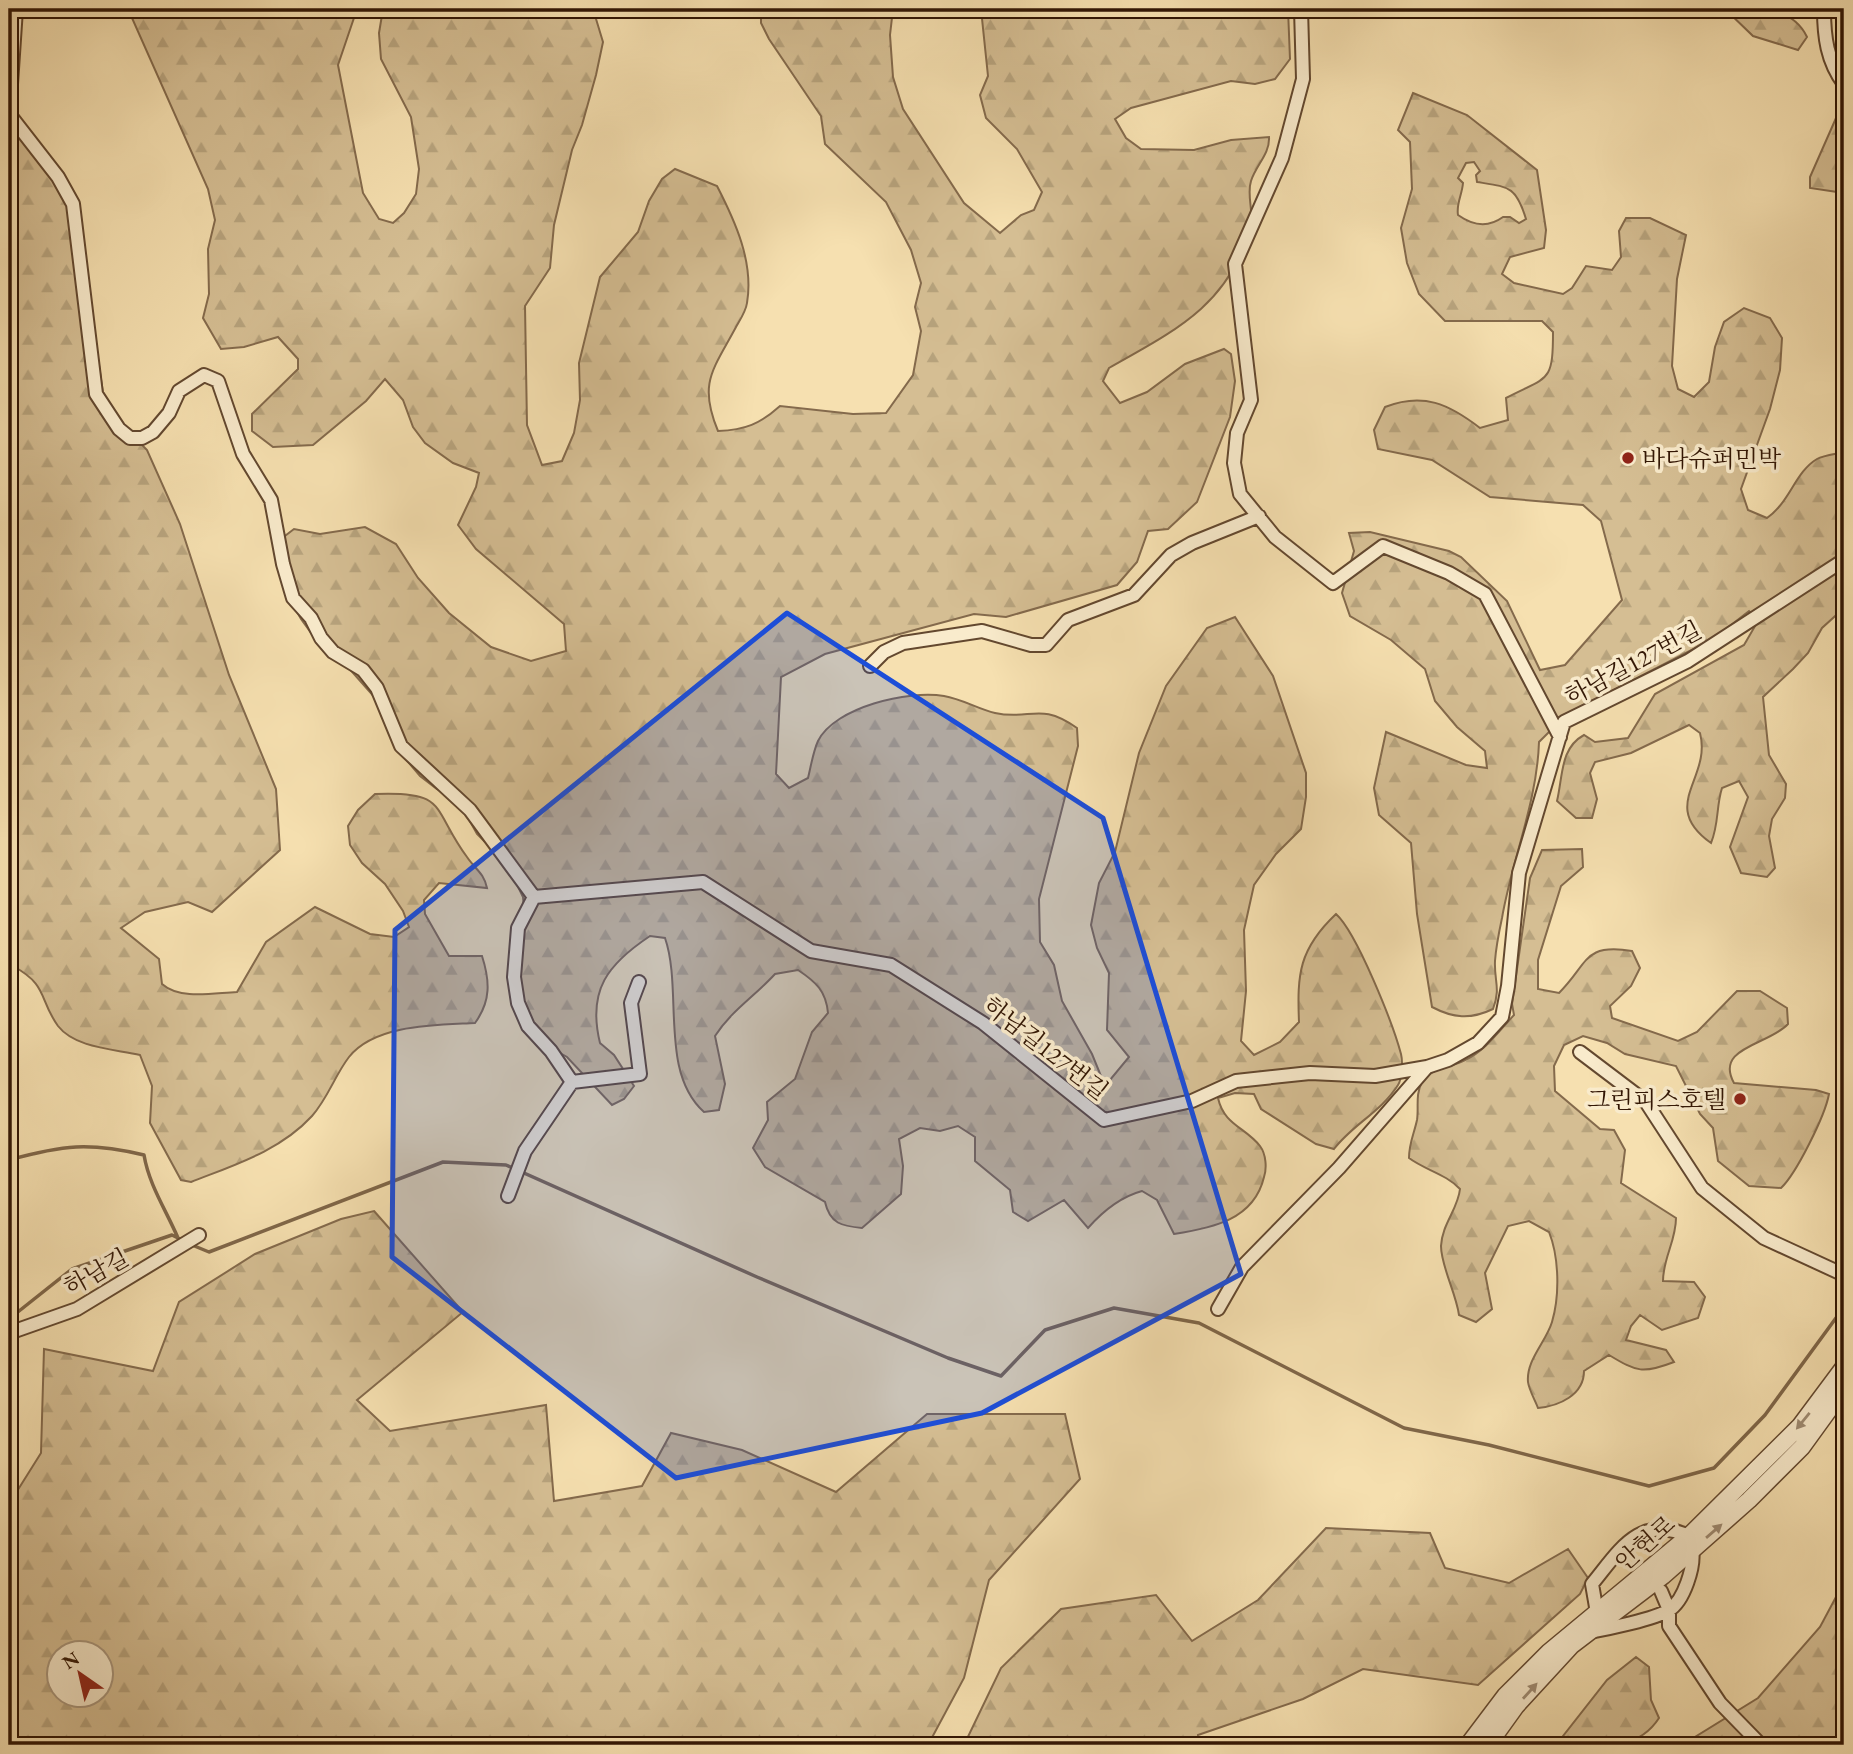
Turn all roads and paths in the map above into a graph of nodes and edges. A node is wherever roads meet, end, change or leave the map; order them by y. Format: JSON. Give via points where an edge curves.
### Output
{"nodes":[{"id":1,"x":16,"y":9,"type":"edge"},
{"id":2,"x":1301,"y":9,"type":"edge"},
{"id":3,"x":1824,"y":9,"type":"edge"},
{"id":4,"x":1844,"y":83,"type":"edge"},
{"id":5,"x":1259,"y":516,"type":"junction"},
{"id":6,"x":1844,"y":560,"type":"edge"},
{"id":7,"x":870,"y":666,"type":"dead end"},
{"id":8,"x":1560,"y":737,"type":"junction"},
{"id":9,"x":534,"y":897,"type":"junction"},
{"id":10,"x":639,"y":982,"type":"dead end"},
{"id":11,"x":1580,"y":1052,"type":"dead end"},
{"id":12,"x":1427,"y":1067,"type":"junction"},
{"id":13,"x":572,"y":1082,"type":"junction"},
{"id":14,"x":508,"y":1196,"type":"dead end"},
{"id":15,"x":199,"y":1235,"type":"dead end"},
{"id":16,"x":1840,"y":1273,"type":"dead end"},
{"id":17,"x":1218,"y":1309,"type":"dead end"},
{"id":18,"x":9,"y":1333,"type":"edge"},
{"id":19,"x":1844,"y":1367,"type":"edge"},
{"id":20,"x":1844,"y":1390,"type":"edge"},
{"id":21,"x":1690,"y":1543,"type":"junction"},
{"id":22,"x":1661,"y":1591,"type":"dead end"},
{"id":23,"x":1670,"y":1610,"type":"junction"},
{"id":24,"x":1597,"y":1613,"type":"junction"},
{"id":25,"x":1589,"y":1632,"type":"junction"},
{"id":26,"x":1468,"y":1745,"type":"edge"},
{"id":27,"x":1488,"y":1745,"type":"edge"},
{"id":28,"x":1761,"y":1745,"type":"edge"}],
"edges":[{"from":1,"to":9,"type":"street","via":[[9,114],[74,204],[96,394],[119,429],[130,438],[142,438],[161,425],[179,391],[204,375],[218,381],[243,454],[271,499],[293,598],[333,652],[363,670],[377,688],[401,746],[470,810]]},
{"from":2,"to":5,"type":"street","via":[[1303,79],[1282,158],[1235,264],[1251,400],[1237,433],[1234,463],[1240,494]]},
{"from":3,"to":4,"type":"street","via":[[1827,51]]},
{"from":5,"to":7,"type":"street","via":[[1171,555],[1134,596],[1068,620],[1046,645],[982,631],[903,643]]},
{"from":5,"to":8,"type":"street","via":[[1275,537],[1333,583],[1383,546],[1449,573],[1485,594]]},
{"from":6,"to":8,"type":"street","name":"하남길127번길","via":[[1688,661],[1564,722]]},
{"from":8,"to":12,"type":"street","name":"하남길127번길","via":[[1519,873],[1502,1017],[1478,1042]]},
{"from":9,"to":12,"type":"street","name":"하남길127번길","via":[[703,882],[811,951],[891,965],[983,1023],[1104,1120],[1192,1101],[1236,1081],[1310,1073],[1375,1076]]},
{"from":9,"to":13,"type":"street","via":[[518,928],[514,977],[518,1003],[528,1026]]},
{"from":10,"to":13,"type":"street","via":[[631,1003],[640,1074]]},
{"from":11,"to":16,"type":"street","via":[[1646,1102],[1702,1188],[1764,1238]]},
{"from":12,"to":17,"type":"street","via":[[1339,1168],[1242,1267]]},
{"from":13,"to":14,"type":"street","via":[[525,1151]]},
{"from":15,"to":18,"type":"street","name":"하남길","via":[[77,1309]]},
{"from":19,"to":21,"type":"street","name":"안현로","one_way":true,"via":[[1800,1426]]},
{"from":21,"to":20,"type":"street","name":"안현로","one_way":true,"via":[[1749,1500],[1801,1447]]},
{"from":21,"to":23,"type":"street","via":[[1693,1563]]},
{"from":21,"to":24,"type":"street","name":"안현로"},
{"from":21,"to":24,"type":"street","via":[[1670,1528],[1631,1537],[1592,1584]]},
{"from":21,"to":25,"type":"street","name":"안현로"},
{"from":22,"to":23,"type":"street"},
{"from":23,"to":25,"type":"street","via":[[1618,1628]]},
{"from":23,"to":28,"type":"street","via":[[1670,1626],[1720,1703]]},
{"from":24,"to":26,"type":"street","name":"안현로","via":[[1505,1696]]},
{"from":27,"to":25,"type":"street","name":"안현로","one_way":true,"via":[[1516,1706]]}]}
